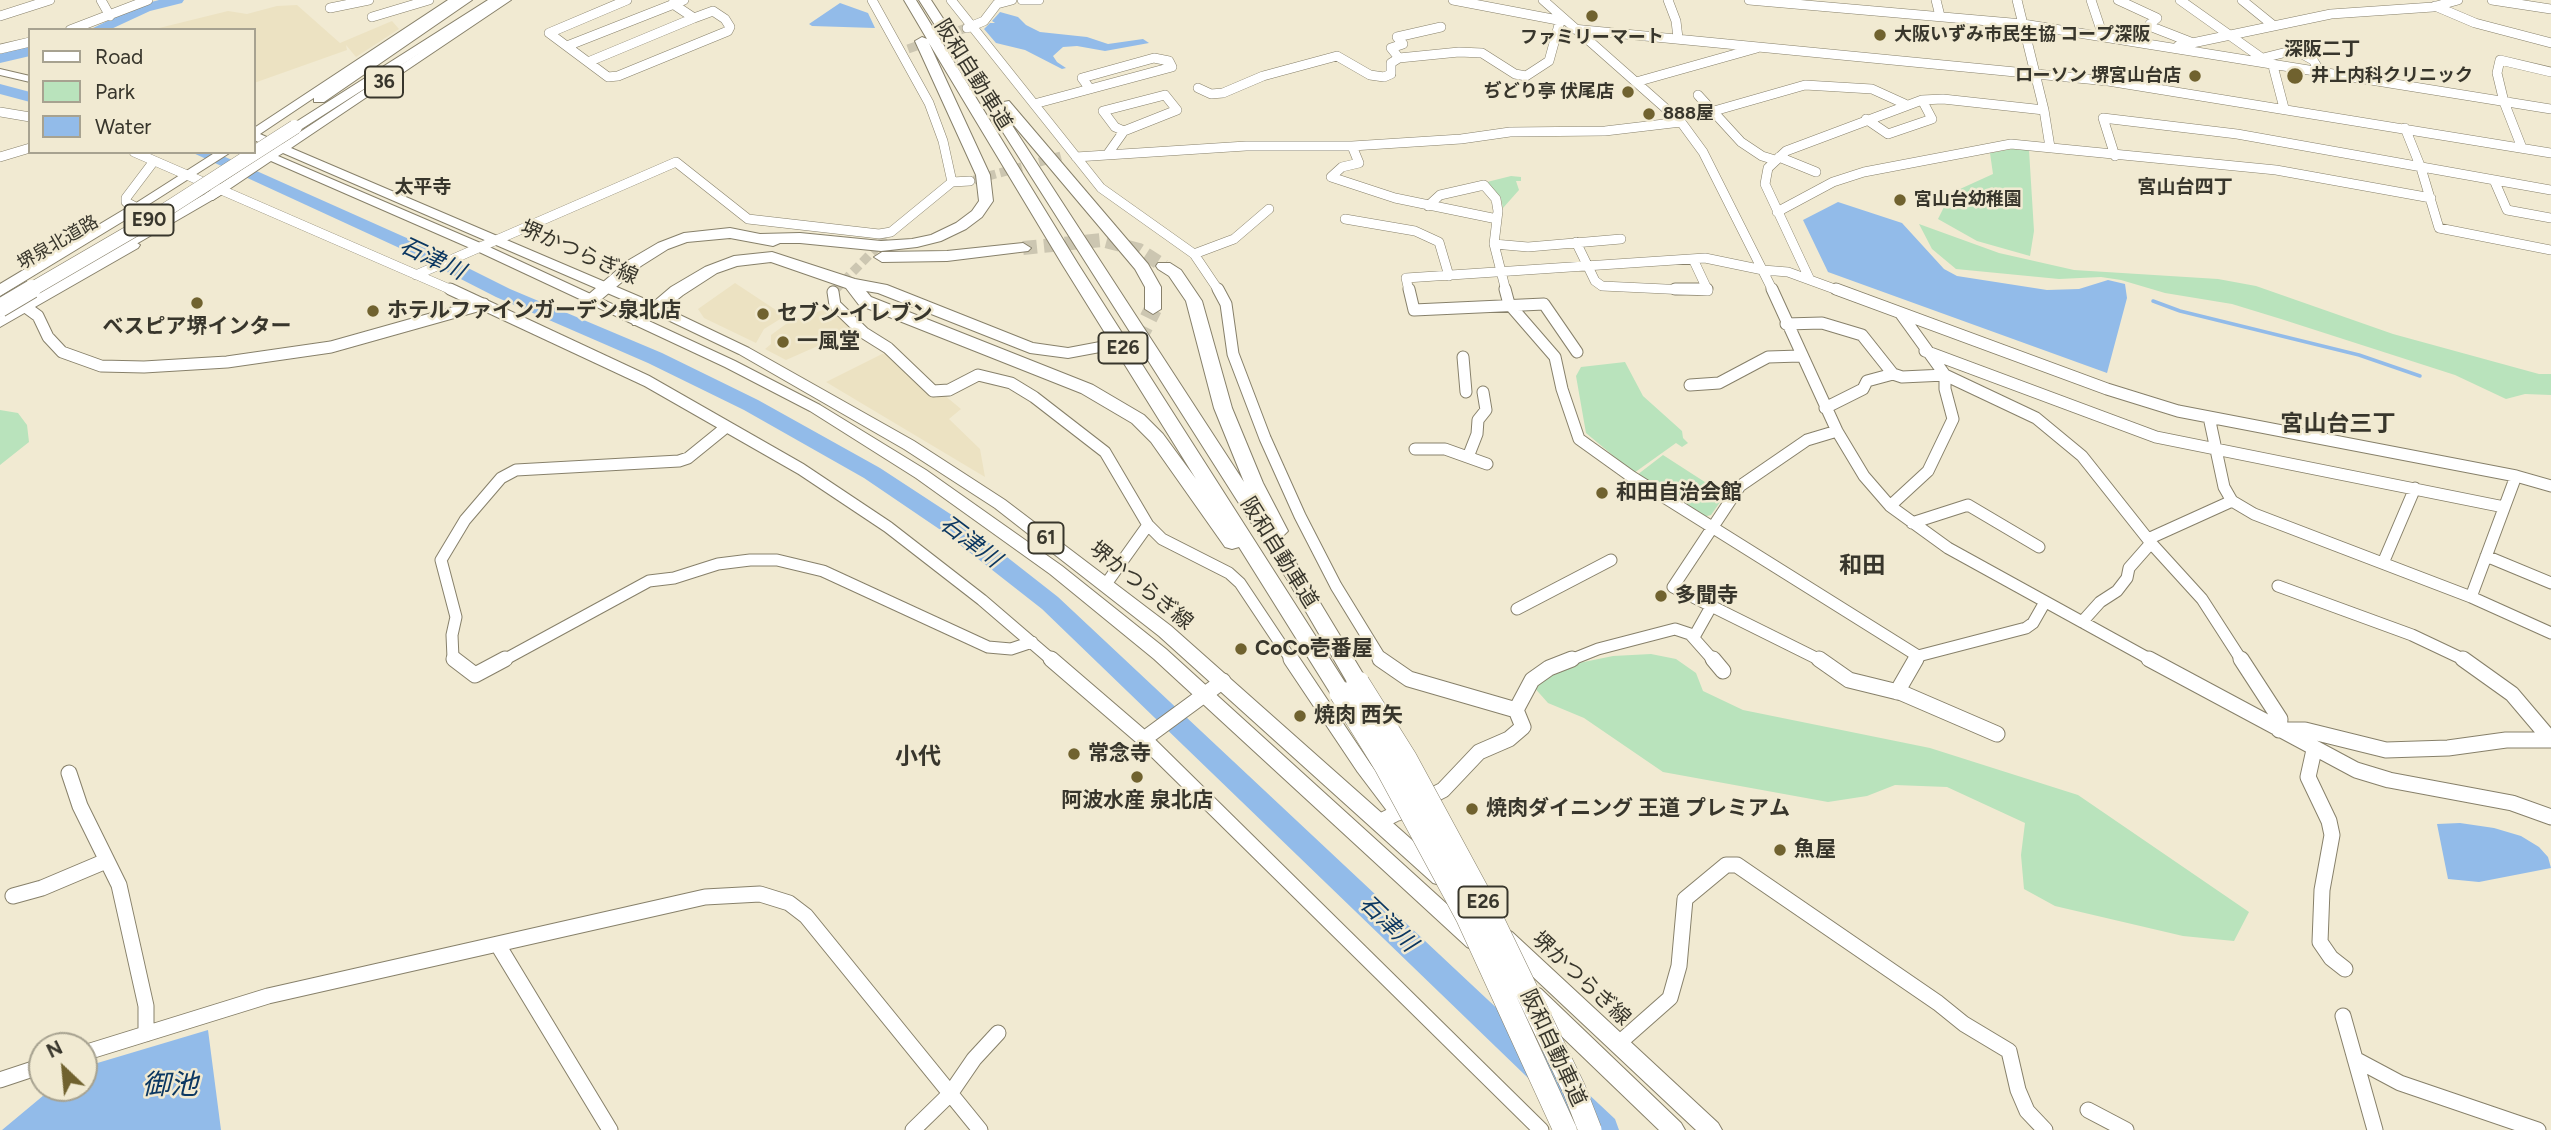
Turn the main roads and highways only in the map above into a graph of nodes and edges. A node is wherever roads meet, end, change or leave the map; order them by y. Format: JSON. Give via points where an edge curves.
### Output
{"nodes":[{"id":1,"x":454,"y":0,"type":"edge"},
{"id":2,"x":474,"y":0,"type":"edge"},
{"id":3,"x":487,"y":0,"type":"edge"},
{"id":4,"x":497,"y":0,"type":"edge"},
{"id":5,"x":506,"y":0,"type":"edge"},
{"id":6,"x":904,"y":0,"type":"edge"},
{"id":7,"x":910,"y":0,"type":"edge"},
{"id":8,"x":925,"y":0,"type":"edge"},
{"id":9,"x":941,"y":24,"type":"junction"},
{"id":10,"x":406,"y":49,"type":"junction"},
{"id":11,"x":2,"y":65,"type":"edge"},
{"id":12,"x":28,"y":68,"type":"edge"},
{"id":13,"x":28,"y":78,"type":"edge"},
{"id":14,"x":290,"y":125,"type":"junction"},
{"id":15,"x":256,"y":134,"type":"edge"},
{"id":16,"x":256,"y":138,"type":"edge"},
{"id":17,"x":256,"y":143,"type":"edge"},
{"id":18,"x":256,"y":148,"type":"edge"},
{"id":19,"x":222,"y":154,"type":"edge"},
{"id":20,"x":238,"y":154,"type":"edge"},
{"id":21,"x":247,"y":154,"type":"edge"},
{"id":22,"x":268,"y":155,"type":"edge"},
{"id":23,"x":226,"y":186,"type":"junction"},
{"id":24,"x":133,"y":209,"type":"junction"},
{"id":25,"x":762,"y":238,"type":"junction"},
{"id":26,"x":1023,"y":248,"type":"tunnel mouth"},
{"id":27,"x":1164,"y":265,"type":"tunnel mouth"},
{"id":28,"x":852,"y":284,"type":"junction"},
{"id":29,"x":0,"y":285,"type":"edge"},
{"id":30,"x":606,"y":288,"type":"junction"},
{"id":31,"x":0,"y":291,"type":"edge"},
{"id":32,"x":0,"y":298,"type":"edge"},
{"id":33,"x":591,"y":299,"type":"junction"},
{"id":34,"x":0,"y":308,"type":"edge"},
{"id":35,"x":654,"y":308,"type":"junction"},
{"id":36,"x":1153,"y":309,"type":"dead end"},
{"id":37,"x":0,"y":315,"type":"edge"},
{"id":38,"x":639,"y":321,"type":"junction"},
{"id":39,"x":0,"y":323,"type":"edge"},
{"id":40,"x":1105,"y":346,"type":"tunnel mouth"},
{"id":41,"x":1294,"y":574,"type":"junction"},
{"id":42,"x":1350,"y":688,"type":"junction"},
{"id":43,"x":1565,"y":1130,"type":"edge"},
{"id":44,"x":1590,"y":1130,"type":"edge"},
{"id":45,"x":1674,"y":1130,"type":"edge"},
{"id":46,"x":1710,"y":1130,"type":"edge"}],
"edges":[{"from":1,"to":14,"type":"highway"},
{"from":1,"to":15,"type":"main road","number":"36"},
{"from":2,"to":10,"type":"highway"},
{"from":3,"to":10,"type":"highway"},
{"from":4,"to":14,"type":"highway"},
{"from":5,"to":22,"type":"main road","number":"36"},
{"from":6,"to":25,"type":"highway","via":[[976,155],[986,201],[961,226],[912,244]]},
{"from":7,"to":42,"type":"highway","name":"阪和自動車道","number":"E26","via":[[1070,264]]},
{"from":8,"to":9,"type":"highway","name":"阪和自動車道","number":"E26"},
{"from":9,"to":36,"type":"highway","via":[[1041,151],[1142,267],[1153,287]]},
{"from":9,"to":41,"type":"highway","name":"阪和自動車道","number":"E26"},
{"from":10,"to":14,"type":"highway","name":"堺泉北道路","number":"E90"},
{"from":11,"to":12,"type":"main road"},
{"from":11,"to":13,"type":"main road"},
{"from":14,"to":17,"type":"highway","name":"堺泉北道路","number":"E90"},
{"from":14,"to":18,"type":"highway","name":"堺泉北道路","number":"E90","bridge":true},
{"from":16,"to":22,"type":"main road","name":"堺かつらぎ線","number":"61"},
{"from":19,"to":24,"type":"main road"},
{"from":20,"to":32,"type":"highway","name":"堺泉北道路","number":"E90"},
{"from":21,"to":34,"type":"highway","name":"堺泉北道路","number":"E90","bridge":true,"via":[[138,227]]},
{"from":22,"to":23,"type":"main road","number":"36"},
{"from":22,"to":30,"type":"main road","name":"堺かつらぎ線","number":"61","via":[[499,241]]},
{"from":22,"to":33,"type":"main road","name":"堺かつらぎ線","number":"61","via":[[474,251]]},
{"from":23,"to":37,"type":"highway"},
{"from":23,"to":39,"type":"main road","number":"36"},
{"from":24,"to":29,"type":"main road"},
{"from":24,"to":31,"type":"highway"},
{"from":25,"to":26,"type":"highway","via":[[876,257]]},
{"from":25,"to":30,"type":"highway","via":[[730,233],[684,238],[635,263]]},
{"from":27,"to":41,"type":"highway","via":[[1194,301],[1223,408],[1284,541]]},
{"from":28,"to":35,"type":"highway","via":[[790,261],[754,257],[711,270]]},
{"from":28,"to":40,"type":"highway","via":[[881,289],[1030,348],[1068,353]]},
{"from":28,"to":42,"type":"highway","via":[[865,301],[1087,389],[1138,419]]},
{"from":30,"to":33,"type":"highway"},
{"from":30,"to":35,"type":"main road","name":"堺かつらぎ線","number":"61"},
{"from":33,"to":38,"type":"main road","name":"堺かつらぎ線","number":"61"},
{"from":35,"to":38,"type":"highway"},
{"from":35,"to":46,"type":"main road","name":"堺かつらぎ線","number":"61","via":[[744,351],[881,428],[1000,504],[1106,584],[1381,821]]},
{"from":38,"to":45,"type":"main road","name":"堺かつらぎ線","number":"61","via":[[815,408],[921,474],[1056,570],[1160,654],[1198,699],[1601,1058]]},
{"from":41,"to":42,"type":"highway","name":"阪和自動車道","number":"E26"},
{"from":42,"to":43,"type":"highway","name":"阪和自動車道","number":"E26","bridge":true,"via":[[1467,916]]},
{"from":42,"to":44,"type":"highway","name":"阪和自動車道","number":"E26","bridge":true,"via":[[1405,758],[1489,913]]}]}
